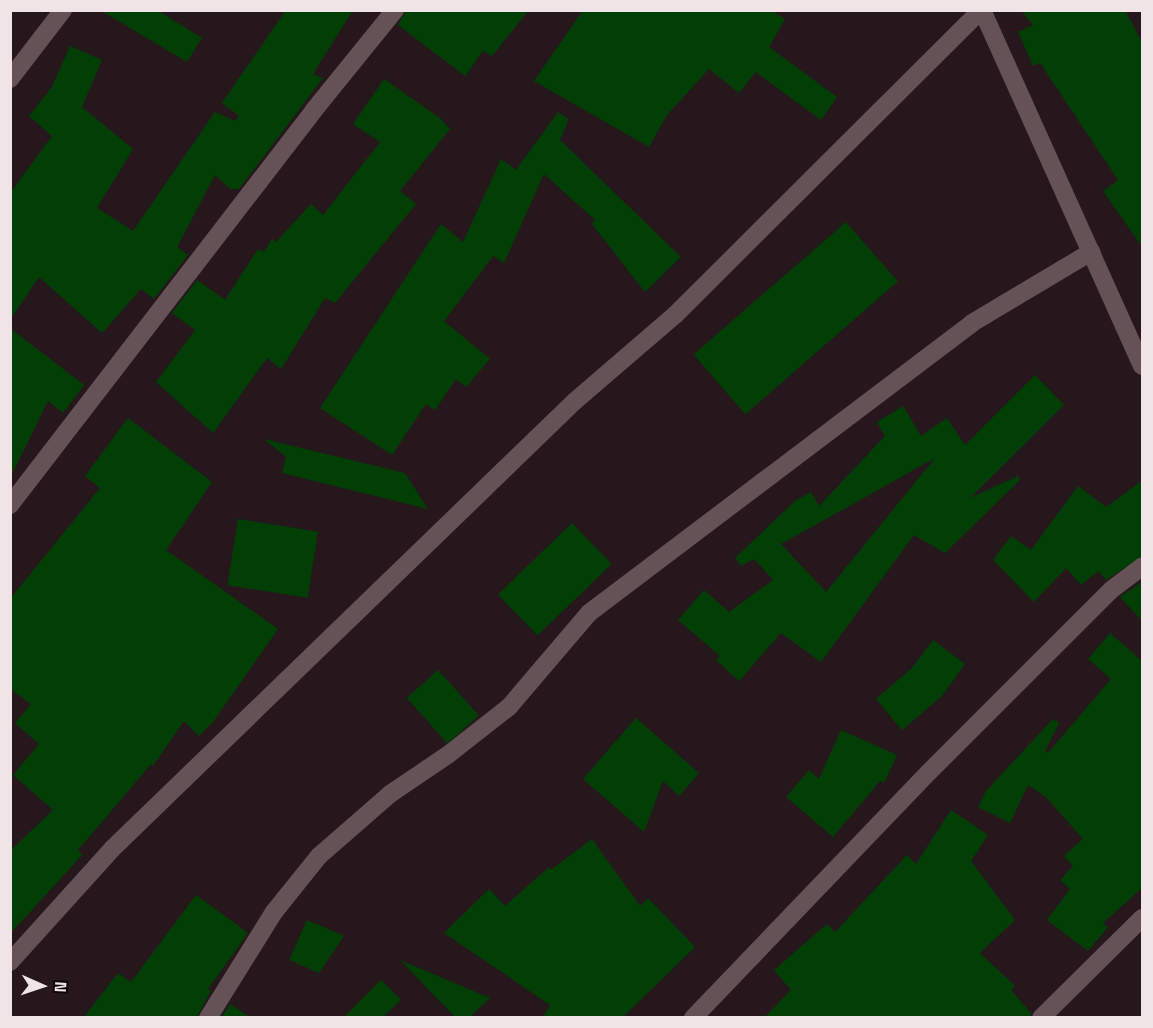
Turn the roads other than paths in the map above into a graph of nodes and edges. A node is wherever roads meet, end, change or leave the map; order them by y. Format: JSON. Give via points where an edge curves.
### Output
{"nodes":[{"id":1,"x":63,"y":10,"type":"edge"},
{"id":2,"x":395,"y":10,"type":"edge"},
{"id":3,"x":981,"y":10,"type":"edge"},
{"id":4,"x":10,"y":79,"type":"edge"},
{"id":5,"x":1091,"y":252,"type":"junction"},
{"id":6,"x":1143,"y":366,"type":"edge"},
{"id":7,"x":10,"y":505,"type":"edge"},
{"id":8,"x":1143,"y":567,"type":"edge"},
{"id":9,"x":1143,"y":918,"type":"edge"},
{"id":10,"x":10,"y":962,"type":"edge"},
{"id":11,"x":208,"y":1017,"type":"edge"},
{"id":12,"x":693,"y":1017,"type":"edge"},
{"id":13,"x":1041,"y":1017,"type":"edge"}],
"edges":[{"from":1,"to":4,"type":"street"},
{"from":2,"to":7,"type":"street"},
{"from":3,"to":5,"type":"street"},
{"from":3,"to":10,"type":"street","via":[[675,315],[575,401],[111,849]]},
{"from":5,"to":6,"type":"street"},
{"from":5,"to":11,"type":"street","via":[[972,323],[589,613],[509,707],[450,754],[390,794],[319,856],[274,912]]},
{"from":8,"to":12,"type":"street","via":[[1086,615]]},
{"from":9,"to":13,"type":"street"}]}
